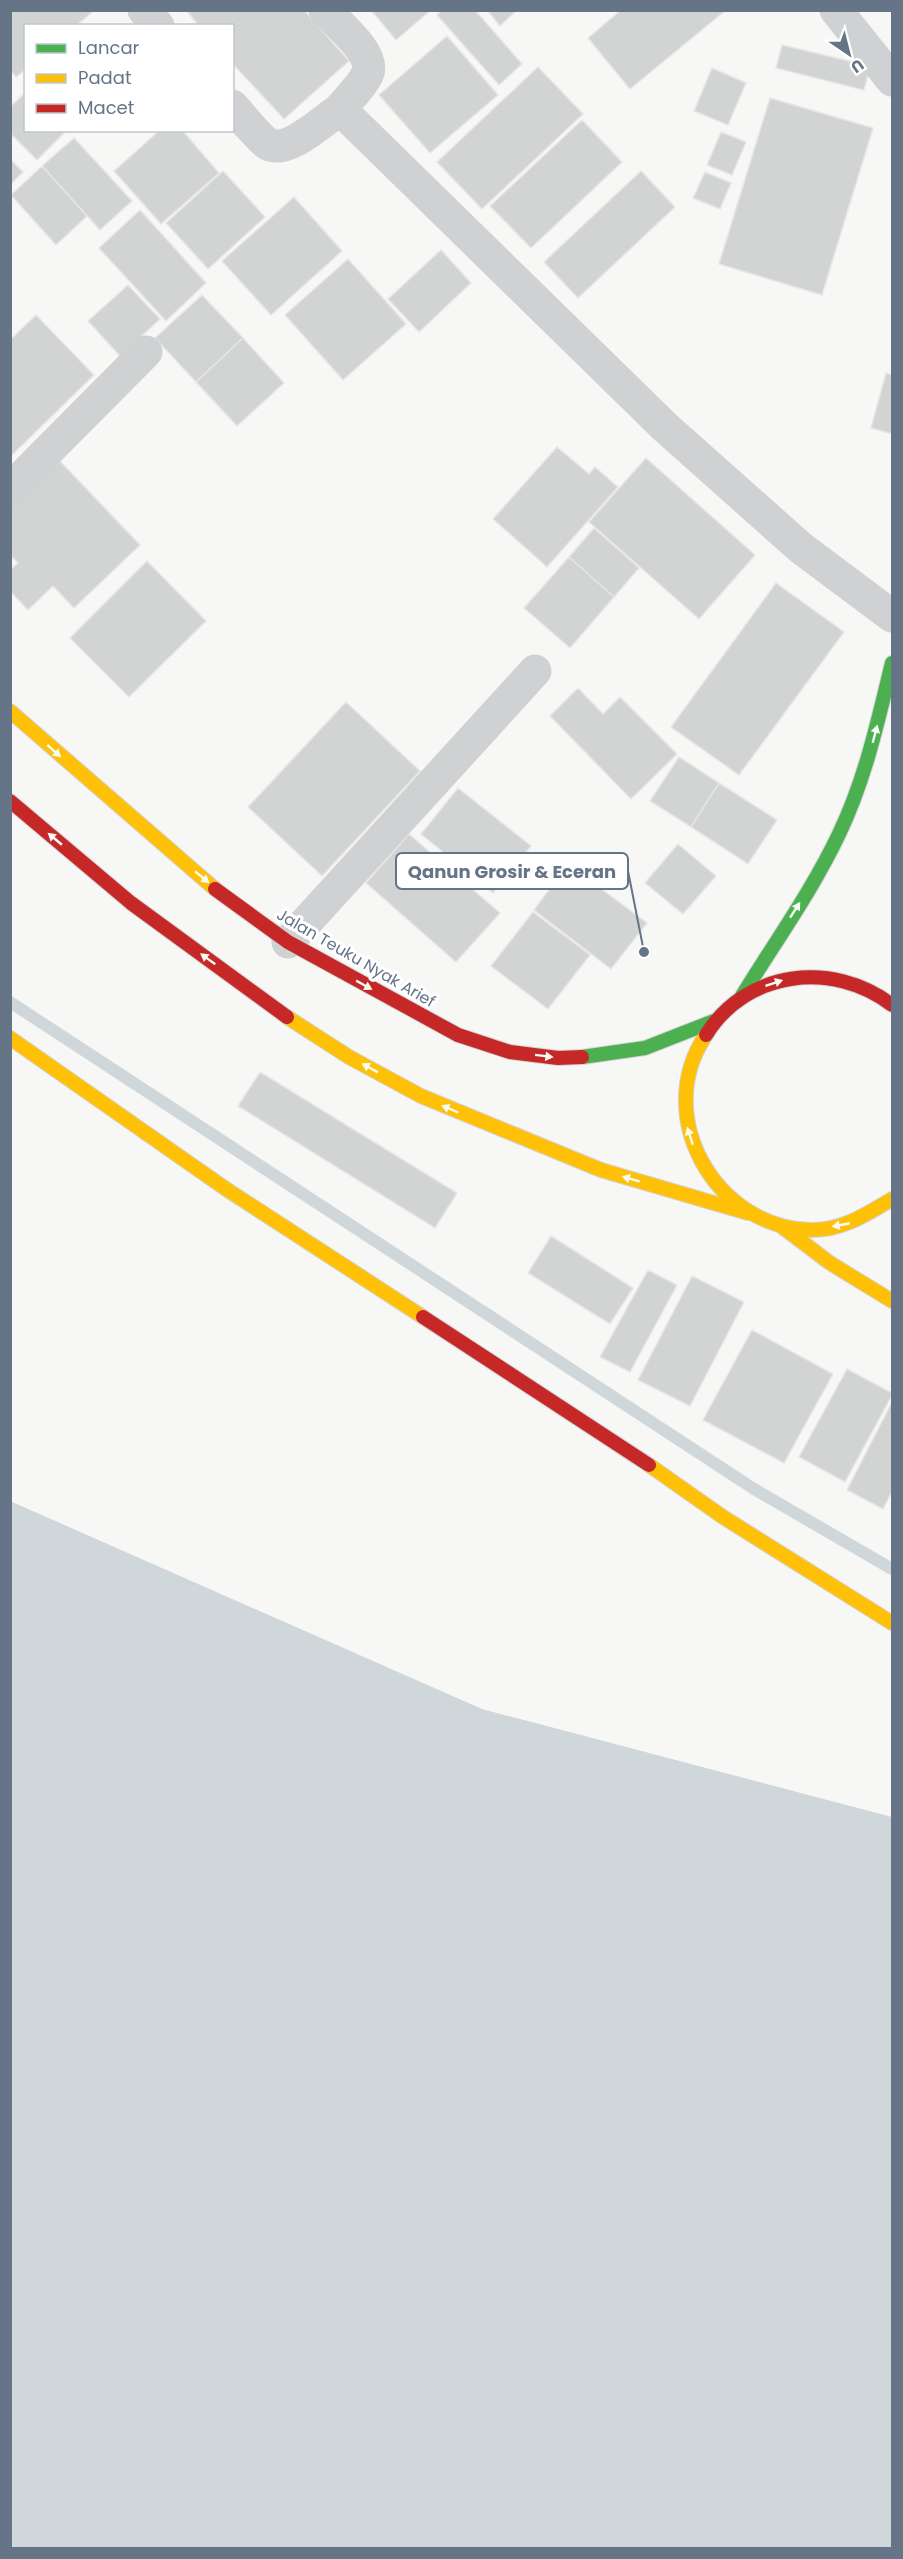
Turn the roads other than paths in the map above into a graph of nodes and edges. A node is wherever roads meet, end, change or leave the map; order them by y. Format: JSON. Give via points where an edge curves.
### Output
{"nodes":[{"id":1,"x":144,"y":10,"type":"edge"},
{"id":2,"x":325,"y":10,"type":"edge"},
{"id":3,"x":836,"y":10,"type":"edge"},
{"id":4,"x":156,"y":24,"type":"edge"},
{"id":5,"x":892,"y":80,"type":"edge"},
{"id":6,"x":234,"y":108,"type":"edge"},
{"id":7,"x":340,"y":109,"type":"junction"},
{"id":8,"x":146,"y":352,"type":"dead end"},
{"id":9,"x":10,"y":489,"type":"edge"},
{"id":10,"x":892,"y":616,"type":"edge"},
{"id":11,"x":892,"y":663,"type":"edge"},
{"id":12,"x":535,"y":671,"type":"dead end"},
{"id":13,"x":10,"y":711,"type":"edge"},
{"id":14,"x":10,"y":801,"type":"edge"},
{"id":15,"x":288,"y":942,"type":"junction"},
{"id":16,"x":742,"y":996,"type":"junction"},
{"id":17,"x":892,"y":1005,"type":"edge"},
{"id":18,"x":714,"y":1021,"type":"junction"},
{"id":19,"x":10,"y":1038,"type":"edge"},
{"id":20,"x":892,"y":1199,"type":"edge"},
{"id":21,"x":748,"y":1213,"type":"junction"},
{"id":22,"x":781,"y":1226,"type":"junction"},
{"id":23,"x":892,"y":1301,"type":"edge"},
{"id":24,"x":892,"y":1623,"type":"edge"}],
"edges":[{"from":1,"to":4,"type":"street"},
{"from":2,"to":7,"type":"street","via":[[367,56],[370,67]]},
{"from":3,"to":5,"type":"street"},
{"from":6,"to":7,"type":"street","via":[[267,144],[280,147]]},
{"from":7,"to":10,"type":"street","via":[[665,427],[801,548]]},
{"from":8,"to":9,"type":"street"},
{"from":16,"to":11,"type":"main road","one_way":true,"via":[[818,875],[839,833],[862,780]]},
{"from":12,"to":15,"type":"street"},
{"from":13,"to":15,"type":"main road","name":"Jalan Teuku Nyak Arief","one_way":true,"via":[[205,881]]},
{"from":21,"to":14,"type":"main road","one_way":true,"via":[[601,1170],[421,1096],[349,1057],[279,1012],[131,903]]},
{"from":15,"to":18,"type":"main road","name":"Jalan Teuku Nyak Arief","one_way":true,"via":[[458,1035],[510,1052],[558,1058],[601,1056],[645,1048]]},
{"from":16,"to":17,"type":"main road","one_way":true,"via":[[775,981],[811,975],[848,980],[881,995]]},
{"from":16,"to":18,"type":"main road"},
{"from":21,"to":18,"type":"main road","one_way":true,"via":[[719,1190],[698,1160],[686,1125],[685,1088],[695,1053]]},
{"from":19,"to":24,"type":"main road","via":[[226,1189],[604,1434],[723,1517]]},
{"from":20,"to":22,"type":"main road","one_way":true,"via":[[880,1210],[849,1224],[815,1229]]},
{"from":21,"to":22,"type":"main road"},
{"from":22,"to":23,"type":"main road","via":[[830,1263]]}]}
